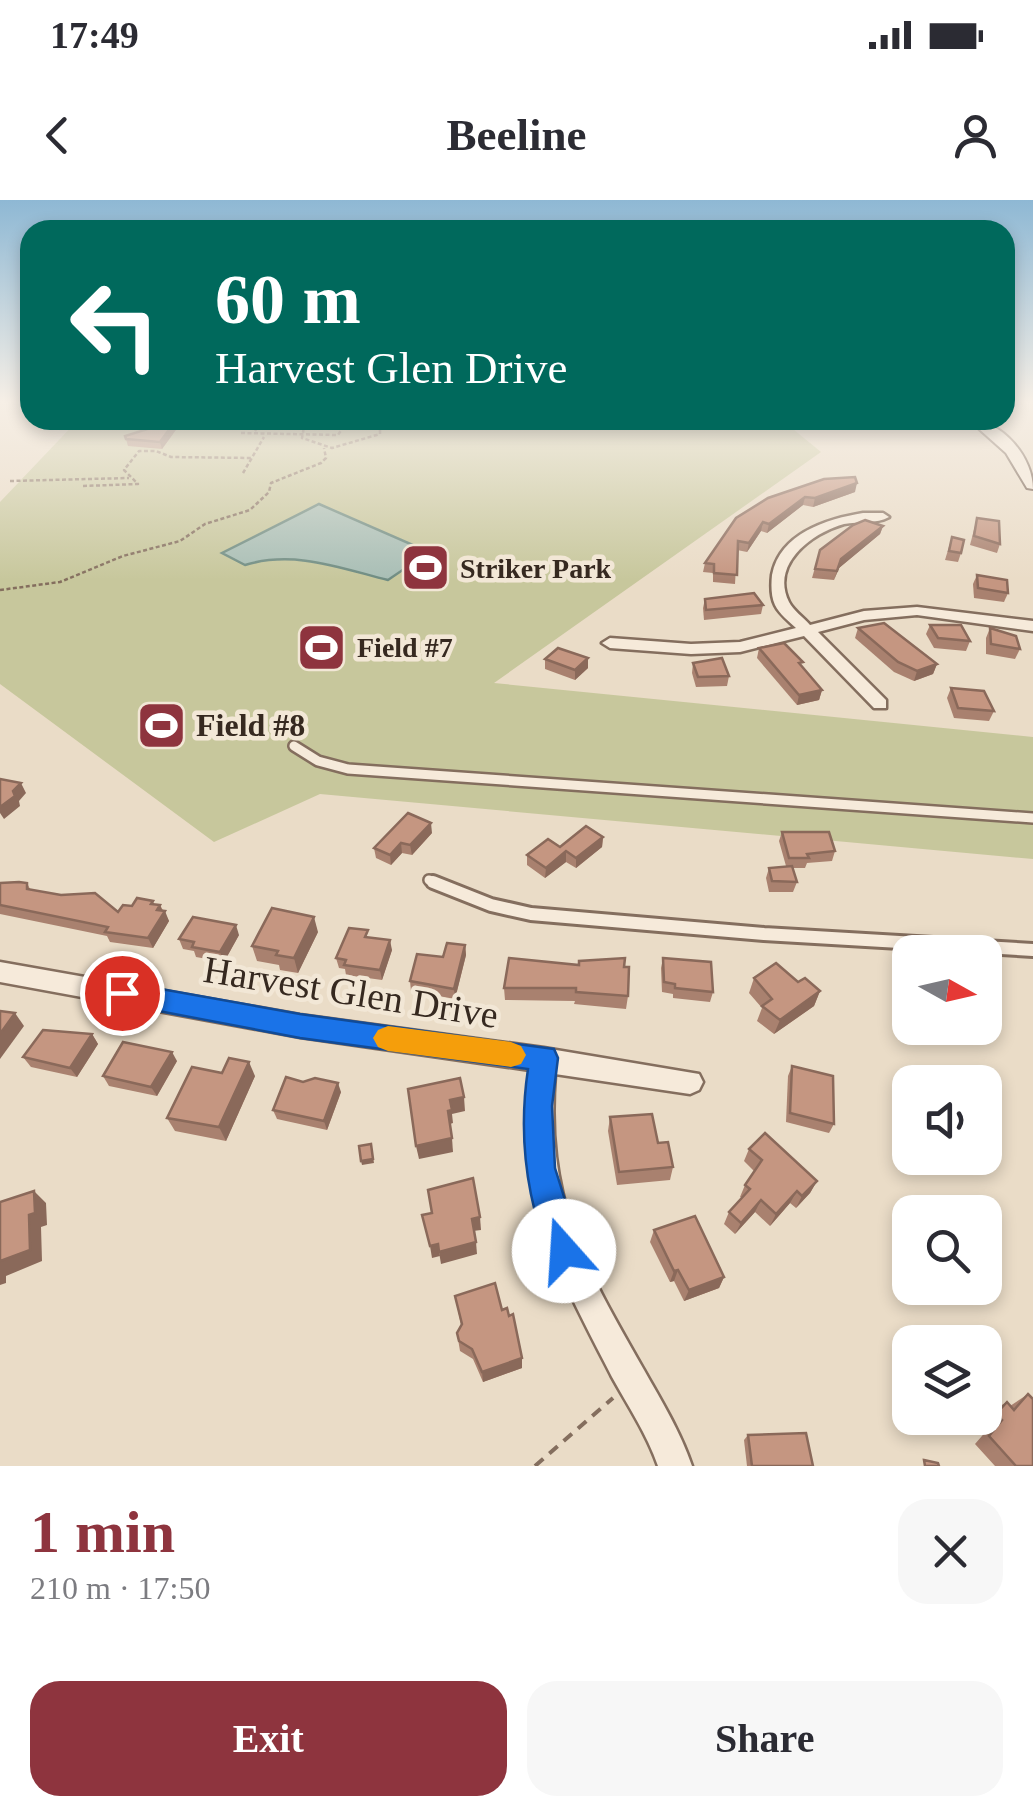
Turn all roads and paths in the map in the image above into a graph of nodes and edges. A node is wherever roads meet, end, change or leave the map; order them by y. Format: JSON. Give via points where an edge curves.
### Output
{"nodes":[{"id":1,"x":130,"y":462,"type":"edge"},
{"id":2,"x":250,"y":462,"type":"edge"},
{"id":3,"x":322,"y":462,"type":"edge"},
{"id":4,"x":243,"y":473,"type":"dead end"},
{"id":5,"x":130,"y":477,"type":"junction"},
{"id":6,"x":10,"y":481,"type":"dead end"},
{"id":7,"x":83,"y":486,"type":"dead end"},
{"id":8,"x":883,"y":516,"type":"dead end"},
{"id":9,"x":0,"y":590,"type":"edge"},
{"id":10,"x":1033,"y":626,"type":"edge"},
{"id":11,"x":806,"y":631,"type":"junction"},
{"id":12,"x":610,"y":643,"type":"dead end"},
{"id":13,"x":880,"y":704,"type":"dead end"},
{"id":14,"x":294,"y":746,"type":"dead end"},
{"id":15,"x":1033,"y":818,"type":"edge"},
{"id":16,"x":428,"y":880,"type":"dead end"},
{"id":17,"x":1033,"y":950,"type":"edge"},
{"id":18,"x":0,"y":972,"type":"edge"},
{"id":19,"x":544,"y":1058,"type":"junction"},
{"id":20,"x":690,"y":1082,"type":"dead end"},
{"id":21,"x":633,"y":1383,"type":"junction"},
{"id":22,"x":535,"y":1466,"type":"edge"},
{"id":23,"x":674,"y":1466,"type":"edge"}],
"edges":[{"from":1,"to":5,"type":"path","via":[[124,470]]},
{"from":2,"to":4,"type":"path"},
{"from":3,"to":9,"type":"path","via":[[271,483],[250,510],[205,524],[180,541],[81,576]]},
{"from":5,"to":6,"type":"path"},
{"from":5,"to":7,"type":"path","via":[[138,484]]},
{"from":8,"to":11,"type":"street","via":[[822,527],[778,566],[774,585],[782,605]]},
{"from":10,"to":11,"type":"street","via":[[918,611]]},
{"from":11,"to":12,"type":"street","via":[[740,647]]},
{"from":11,"to":13,"type":"street"},
{"from":14,"to":15,"type":"lane","via":[[348,769]]},
{"from":16,"to":17,"type":"lane","via":[[531,914]]},
{"from":18,"to":19,"type":"street","name":"Harvest Glen Drive","via":[[300,1026]]},
{"from":19,"to":20,"type":"street","name":"Harvest Glen Drive"},
{"from":19,"to":21,"type":"street","via":[[536,1134],[549,1209]]},
{"from":21,"to":22,"type":"path"},
{"from":21,"to":23,"type":"street"}]}
